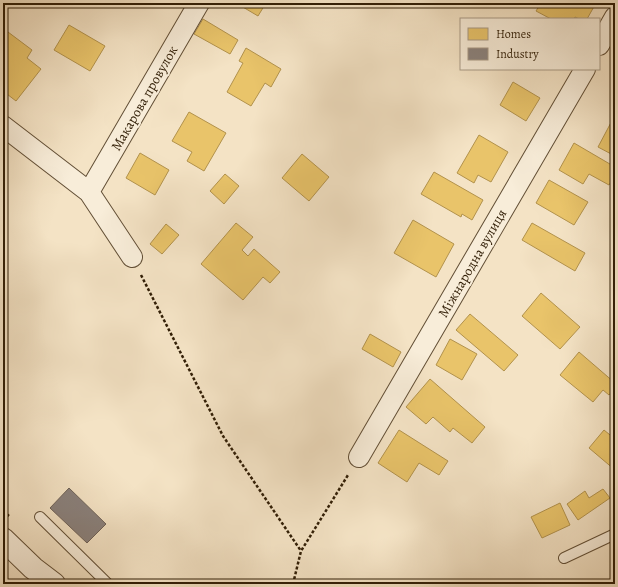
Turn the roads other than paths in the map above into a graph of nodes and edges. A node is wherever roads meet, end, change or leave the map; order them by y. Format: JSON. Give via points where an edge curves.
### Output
{"nodes":[{"id":1,"x":199,"y":3,"type":"edge"},
{"id":2,"x":615,"y":17,"type":"edge"},
{"id":3,"x":605,"y":45,"type":"edge"},
{"id":4,"x":584,"y":70,"type":"edge"},
{"id":5,"x":3,"y":126,"type":"edge"},
{"id":6,"x":89,"y":192,"type":"junction"},
{"id":7,"x":132,"y":257,"type":"road end"},
{"id":8,"x":359,"y":457,"type":"road end"},
{"id":9,"x":40,"y":517,"type":"dead end"},
{"id":10,"x":615,"y":534,"type":"edge"},
{"id":11,"x":3,"y":539,"type":"edge"},
{"id":12,"x":564,"y":558,"type":"dead end"},
{"id":13,"x":54,"y":584,"type":"edge"},
{"id":14,"x":108,"y":584,"type":"edge"}],
"edges":[{"from":1,"to":6,"type":"street","name":"Макарова провулок"},
{"from":2,"to":3,"type":"street"},
{"from":4,"to":8,"type":"street","name":"Міжнародна вулиця"},
{"from":5,"to":6,"type":"street"},
{"from":6,"to":7,"type":"street"},
{"from":9,"to":14,"type":"lane"},
{"from":10,"to":12,"type":"lane"},
{"from":11,"to":13,"type":"street"}]}
